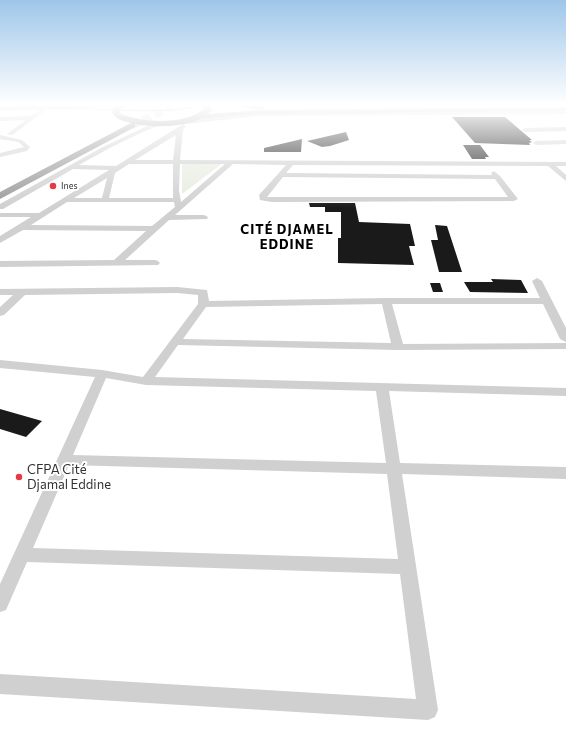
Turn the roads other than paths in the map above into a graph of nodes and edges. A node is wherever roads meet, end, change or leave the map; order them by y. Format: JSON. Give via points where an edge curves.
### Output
{"nodes":[{"id":1,"x":12,"y":139,"type":"edge"},
{"id":2,"x":90,"y":139,"type":"edge"},
{"id":3,"x":97,"y":139,"type":"edge"},
{"id":4,"x":119,"y":139,"type":"tunnel mouth"},
{"id":5,"x":123,"y":139,"type":"edge"},
{"id":6,"x":164,"y":139,"type":"edge"},
{"id":7,"x":179,"y":139,"type":"edge"},
{"id":8,"x":566,"y":142,"type":"edge"},
{"id":9,"x":536,"y":143,"type":"dead end"},
{"id":10,"x":103,"y":149,"type":"joint"},
{"id":11,"x":0,"y":155,"type":"edge"},
{"id":12,"x":177,"y":161,"type":"junction"},
{"id":13,"x":127,"y":162,"type":"junction"},
{"id":14,"x":232,"y":162,"type":"junction"},
{"id":15,"x":292,"y":162,"type":"junction"},
{"id":16,"x":74,"y":163,"type":"junction"},
{"id":17,"x":550,"y":164,"type":"junction"},
{"id":18,"x":566,"y":164,"type":"edge"},
{"id":19,"x":58,"y":165,"type":"junction"},
{"id":20,"x":114,"y":169,"type":"junction"},
{"id":21,"x":282,"y":175,"type":"junction"},
{"id":22,"x":566,"y":179,"type":"edge"},
{"id":23,"x":0,"y":187,"type":"edge"},
{"id":24,"x":0,"y":196,"type":"edge"},
{"id":25,"x":66,"y":200,"type":"junction"},
{"id":26,"x":105,"y":200,"type":"junction"},
{"id":27,"x":178,"y":203,"type":"junction"},
{"id":28,"x":0,"y":207,"type":"edge"},
{"id":29,"x":0,"y":215,"type":"edge"},
{"id":30,"x":39,"y":216,"type":"junction"},
{"id":31,"x":204,"y":217,"type":"dead end"},
{"id":32,"x":168,"y":218,"type":"junction"},
{"id":33,"x":21,"y":227,"type":"junction"},
{"id":34,"x":154,"y":229,"type":"junction"},
{"id":35,"x":0,"y":240,"type":"edge"},
{"id":36,"x":117,"y":263,"type":"junction"},
{"id":37,"x":156,"y":263,"type":"dead end"},
{"id":38,"x":0,"y":264,"type":"edge"},
{"id":39,"x":538,"y":281,"type":"dead end"},
{"id":40,"x":0,"y":292,"type":"edge"},
{"id":41,"x":21,"y":293,"type":"junction"},
{"id":42,"x":386,"y":301,"type":"junction"},
{"id":43,"x":548,"y":301,"type":"junction"},
{"id":44,"x":203,"y":304,"type":"junction"},
{"id":45,"x":0,"y":313,"type":"edge"},
{"id":46,"x":566,"y":339,"type":"edge"},
{"id":47,"x":174,"y":342,"type":"junction"},
{"id":48,"x":566,"y":346,"type":"edge"},
{"id":49,"x":398,"y":347,"type":"junction"},
{"id":50,"x":0,"y":364,"type":"edge"},
{"id":51,"x":102,"y":374,"type":"junction"},
{"id":52,"x":146,"y":381,"type":"junction"},
{"id":53,"x":382,"y":386,"type":"junction"},
{"id":54,"x":566,"y":392,"type":"edge"},
{"id":55,"x":64,"y":460,"type":"junction"},
{"id":56,"x":394,"y":469,"type":"junction"},
{"id":57,"x":566,"y":473,"type":"edge"},
{"id":58,"x":22,"y":555,"type":"junction"},
{"id":59,"x":407,"y":567,"type":"junction"},
{"id":60,"x":0,"y":604,"type":"edge"},
{"id":61,"x":0,"y":684,"type":"edge"}],
"edges":[{"from":1,"to":11,"type":"street","via":[[20,141],[27,147],[25,150]]},
{"from":2,"to":23,"type":"highway"},
{"from":3,"to":19,"type":"highway"},
{"from":4,"to":16,"type":"highway"},
{"from":5,"to":10,"type":"street"},
{"from":6,"to":13,"type":"street"},
{"from":7,"to":12,"type":"street"},
{"from":8,"to":9,"type":"street"},
{"from":10,"to":16,"type":"highway"},
{"from":12,"to":13,"type":"street"},
{"from":12,"to":14,"type":"street"},
{"from":12,"to":27,"type":"street"},
{"from":13,"to":20,"type":"street"},
{"from":14,"to":15,"type":"street"},
{"from":14,"to":27,"type":"street"},
{"from":15,"to":17,"type":"street"},
{"from":15,"to":21,"type":"street"},
{"from":16,"to":19,"type":"highway"},
{"from":16,"to":20,"type":"street"},
{"from":16,"to":28,"type":"street"},
{"from":17,"to":18,"type":"street"},
{"from":17,"to":22,"type":"street"},
{"from":19,"to":24,"type":"highway"},
{"from":20,"to":25,"type":"street"},
{"from":20,"to":26,"type":"street"},
{"from":21,"to":21,"type":"street","via":[[263,198],[514,199],[496,175]]},
{"from":25,"to":26,"type":"street"},
{"from":25,"to":30,"type":"street"},
{"from":26,"to":27,"type":"street"},
{"from":27,"to":32,"type":"street"},
{"from":29,"to":30,"type":"street"},
{"from":30,"to":33,"type":"street"},
{"from":31,"to":32,"type":"street"},
{"from":32,"to":34,"type":"street"},
{"from":33,"to":34,"type":"street"},
{"from":33,"to":35,"type":"street"},
{"from":34,"to":36,"type":"street"},
{"from":36,"to":37,"type":"street"},
{"from":36,"to":38,"type":"street"},
{"from":39,"to":43,"type":"street"},
{"from":40,"to":41,"type":"street"},
{"from":41,"to":44,"type":"street","via":[[196,291],[204,294]]},
{"from":41,"to":45,"type":"street"},
{"from":42,"to":43,"type":"street"},
{"from":42,"to":44,"type":"street"},
{"from":42,"to":49,"type":"street"},
{"from":43,"to":46,"type":"street"},
{"from":44,"to":47,"type":"street"},
{"from":47,"to":49,"type":"street"},
{"from":47,"to":52,"type":"street"},
{"from":48,"to":49,"type":"street"},
{"from":50,"to":51,"type":"street"},
{"from":51,"to":52,"type":"street"},
{"from":51,"to":55,"type":"street"},
{"from":52,"to":53,"type":"street"},
{"from":53,"to":54,"type":"street"},
{"from":53,"to":56,"type":"street"},
{"from":55,"to":56,"type":"street"},
{"from":55,"to":58,"type":"street"},
{"from":56,"to":57,"type":"street"},
{"from":56,"to":59,"type":"street"},
{"from":58,"to":59,"type":"street"},
{"from":58,"to":60,"type":"street"},
{"from":59,"to":61,"type":"street","via":[[428,710]]}]}
